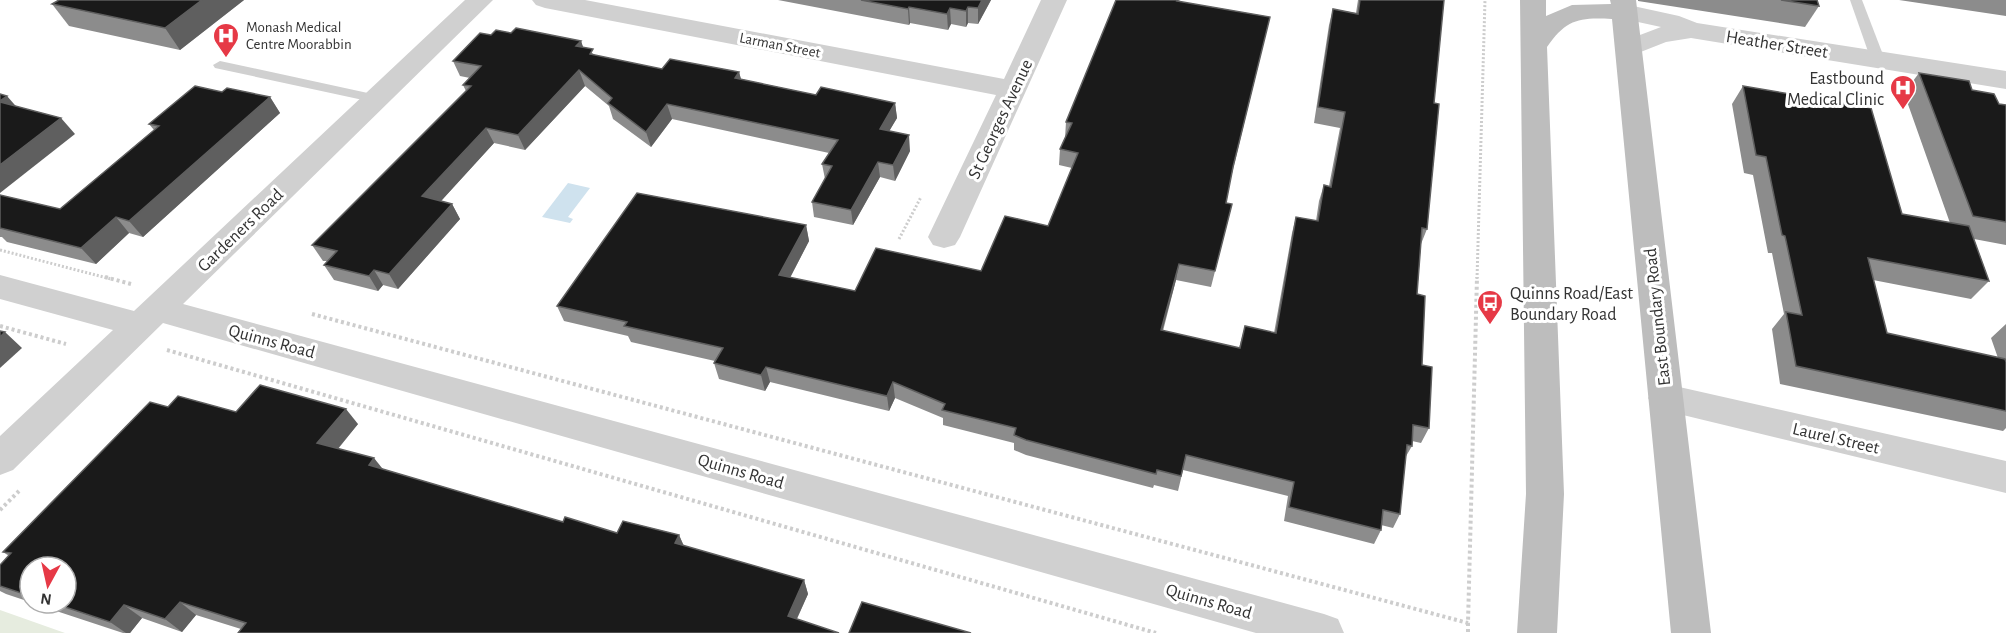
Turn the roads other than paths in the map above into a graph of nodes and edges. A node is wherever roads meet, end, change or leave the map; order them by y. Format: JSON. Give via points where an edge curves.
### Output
{"nodes":[{"id":1,"x":480,"y":0,"type":"edge"},
{"id":2,"x":545,"y":0,"type":"edge"},
{"id":3,"x":1054,"y":0,"type":"edge"},
{"id":4,"x":1533,"y":0,"type":"edge"},
{"id":5,"x":1856,"y":0,"type":"edge"},
{"id":6,"x":1623,"y":6,"type":"edge"},
{"id":7,"x":1691,"y":30,"type":"junction"},
{"id":8,"x":1535,"y":46,"type":"junction"},
{"id":9,"x":1628,"y":49,"type":"junction"},
{"id":10,"x":1878,"y":60,"type":"junction"},
{"id":11,"x":220,"y":65,"type":"dead end"},
{"id":12,"x":2006,"y":80,"type":"edge"},
{"id":13,"x":1014,"y":90,"type":"junction"},
{"id":14,"x":377,"y":99,"type":"junction"},
{"id":15,"x":944,"y":237,"type":"dead end"},
{"id":16,"x":0,"y":287,"type":"edge"},
{"id":17,"x":144,"y":306,"type":"junction"},
{"id":18,"x":1665,"y":398,"type":"junction"},
{"id":19,"x":0,"y":459,"type":"edge"},
{"id":20,"x":2006,"y":477,"type":"edge"},
{"id":21,"x":1324,"y":633,"type":"edge"},
{"id":22,"x":1537,"y":633,"type":"edge"},
{"id":23,"x":1691,"y":633,"type":"edge"}],
"edges":[{"from":1,"to":14,"type":"street","name":"Gardeners Road"},
{"from":2,"to":13,"type":"street","name":"Larman Street"},
{"from":3,"to":13,"type":"street","name":"St Georges Avenue"},
{"from":4,"to":8,"type":"main road"},
{"from":5,"to":10,"type":"lane"},
{"from":6,"to":7,"type":"street","name":"Heather Street"},
{"from":6,"to":8,"type":"main road","via":[[1563,15],[1544,30]]},
{"from":6,"to":9,"type":"main road","name":"East Boundary Road"},
{"from":7,"to":9,"type":"street","name":"Heather Street","via":[[1660,35]]},
{"from":7,"to":10,"type":"street","name":"Heather Street"},
{"from":8,"to":22,"type":"main road","via":[[1545,494]]},
{"from":9,"to":18,"type":"main road","name":"East Boundary Road"},
{"from":10,"to":12,"type":"street","name":"Heather Street"},
{"from":11,"to":14,"type":"lane"},
{"from":13,"to":15,"type":"street","name":"St Georges Avenue"},
{"from":14,"to":17,"type":"street","name":"Gardeners Road"},
{"from":16,"to":17,"type":"street","name":"Quinns Road"},
{"from":17,"to":19,"type":"street","name":"Gardeners Road"},
{"from":17,"to":21,"type":"street","name":"Quinns Road"},
{"from":18,"to":20,"type":"street","name":"Laurel Street"},
{"from":18,"to":23,"type":"main road","name":"East Boundary Road"}]}
